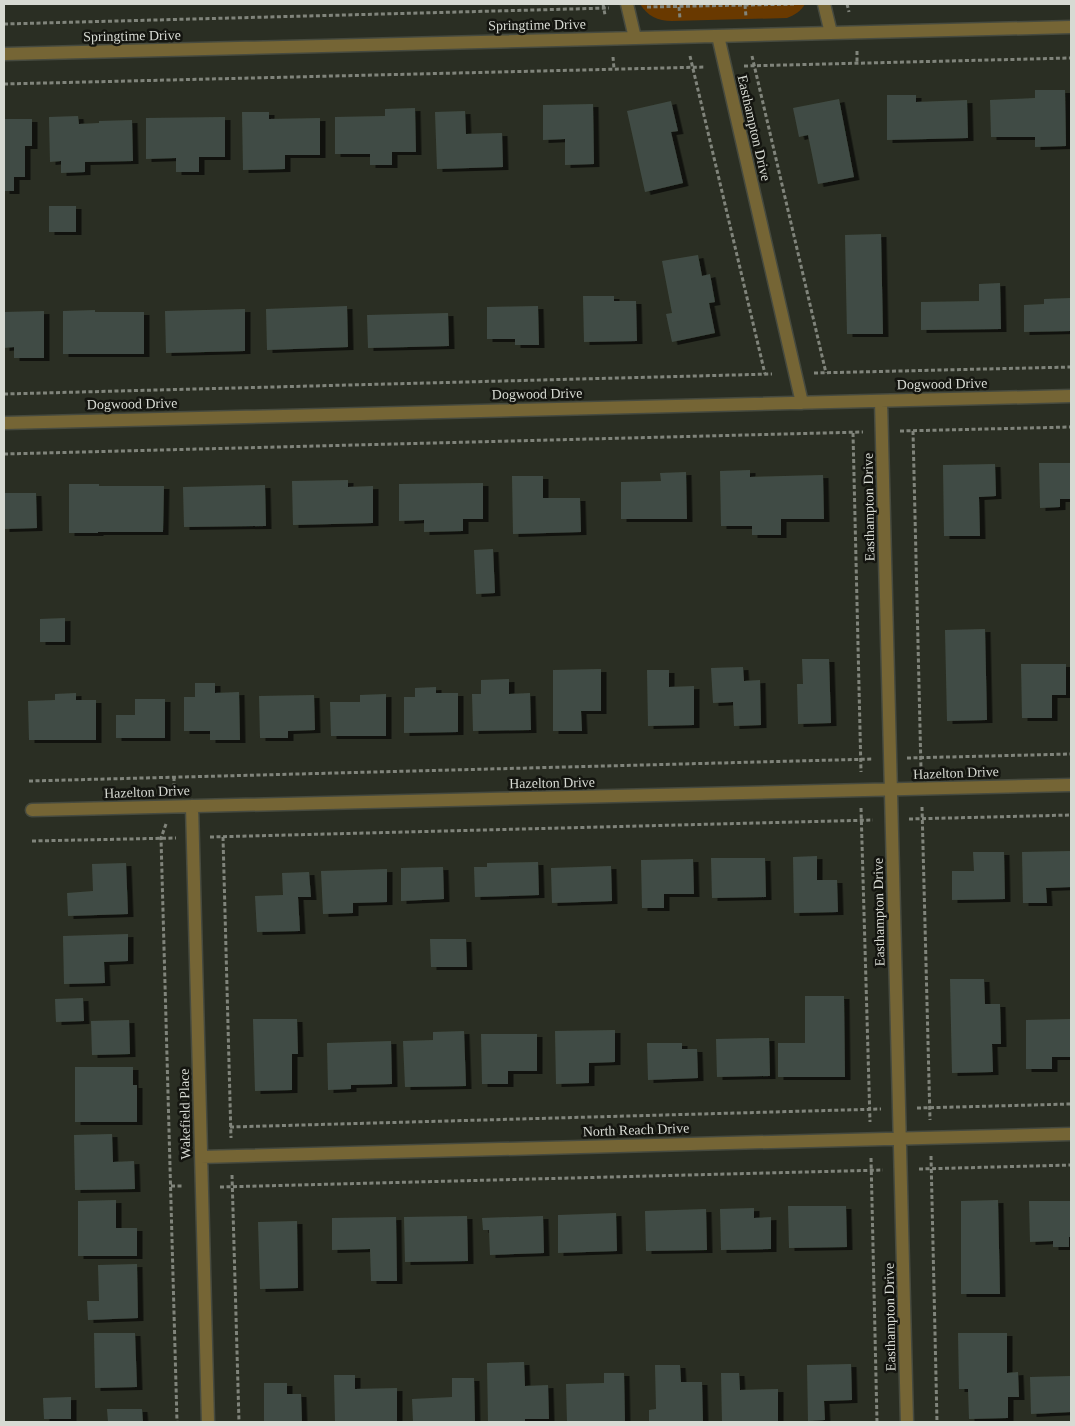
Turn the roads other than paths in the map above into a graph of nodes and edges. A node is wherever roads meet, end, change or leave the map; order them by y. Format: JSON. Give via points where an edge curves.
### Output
{"nodes":[{"id":1,"x":824,"y":4,"type":"edge"},
{"id":2,"x":633,"y":6,"type":"edge"},
{"id":3,"x":1071,"y":27,"type":"edge"},
{"id":4,"x":831,"y":33,"type":"junction"},
{"id":5,"x":718,"y":36,"type":"junction"},
{"id":6,"x":635,"y":38,"type":"junction"},
{"id":7,"x":4,"y":54,"type":"edge"},
{"id":8,"x":1071,"y":396,"type":"edge"},
{"id":9,"x":881,"y":401,"type":"junction"},
{"id":10,"x":802,"y":403,"type":"junction"},
{"id":11,"x":4,"y":423,"type":"edge"},
{"id":12,"x":1071,"y":785,"type":"edge"},
{"id":13,"x":891,"y":790,"type":"junction"},
{"id":14,"x":192,"y":806,"type":"junction"},
{"id":15,"x":32,"y":810,"type":"dead end"},
{"id":16,"x":1071,"y":1134,"type":"edge"},
{"id":17,"x":900,"y":1138,"type":"junction"},
{"id":18,"x":201,"y":1157,"type":"junction"},
{"id":19,"x":208,"y":1422,"type":"edge"},
{"id":20,"x":908,"y":1422,"type":"edge"}],
"edges":[{"from":1,"to":4,"type":"street"},
{"from":2,"to":6,"type":"street"},
{"from":3,"to":4,"type":"street","name":"Springtime Drive"},
{"from":4,"to":5,"type":"street","name":"Springtime Drive"},
{"from":5,"to":6,"type":"street","name":"Springtime Drive"},
{"from":5,"to":10,"type":"street","name":"Easthampton Drive"},
{"from":6,"to":7,"type":"street","name":"Springtime Drive"},
{"from":8,"to":9,"type":"street","name":"Dogwood Drive"},
{"from":9,"to":10,"type":"street","name":"Dogwood Drive"},
{"from":9,"to":13,"type":"street","name":"Easthampton Drive"},
{"from":10,"to":11,"type":"street","name":"Dogwood Drive"},
{"from":12,"to":13,"type":"street","name":"Hazelton Drive"},
{"from":13,"to":14,"type":"street","name":"Hazelton Drive"},
{"from":13,"to":17,"type":"street","name":"Easthampton Drive"},
{"from":14,"to":15,"type":"street","name":"Hazelton Drive"},
{"from":14,"to":18,"type":"street","name":"Wakefield Place"},
{"from":16,"to":17,"type":"street","name":"North Reach Drive"},
{"from":17,"to":18,"type":"street","name":"North Reach Drive"},
{"from":17,"to":20,"type":"street","name":"Easthampton Drive"},
{"from":18,"to":19,"type":"street","name":"Wakefield Place"}]}
